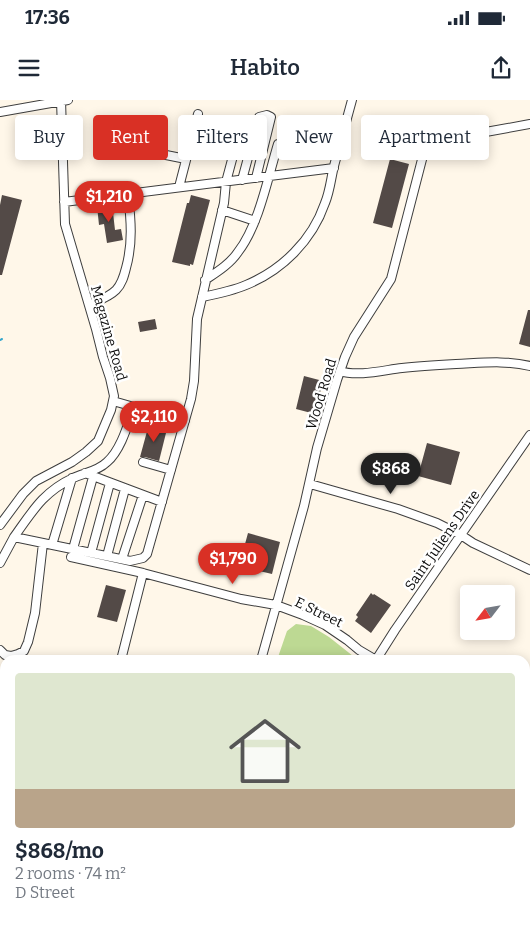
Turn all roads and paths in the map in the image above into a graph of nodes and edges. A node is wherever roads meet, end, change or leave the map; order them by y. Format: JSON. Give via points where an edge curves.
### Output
{"nodes":[{"id":1,"x":63,"y":100,"type":"edge"},
{"id":2,"x":352,"y":100,"type":"edge"},
{"id":3,"x":0,"y":112,"type":"edge"},
{"id":4,"x":530,"y":124,"type":"edge"},
{"id":5,"x":277,"y":148,"type":"edge"},
{"id":6,"x":186,"y":160,"type":"edge"},
{"id":7,"x":232,"y":160,"type":"edge"},
{"id":8,"x":334,"y":168,"type":"junction"},
{"id":9,"x":269,"y":176,"type":"junction"},
{"id":10,"x":256,"y":178,"type":"junction"},
{"id":11,"x":242,"y":180,"type":"junction"},
{"id":12,"x":226,"y":182,"type":"junction"},
{"id":13,"x":179,"y":187,"type":"junction"},
{"id":14,"x":128,"y":194,"type":"junction"},
{"id":15,"x":64,"y":202,"type":"junction"},
{"id":16,"x":222,"y":210,"type":"junction"},
{"id":17,"x":255,"y":221,"type":"junction"},
{"id":18,"x":206,"y":280,"type":"junction"},
{"id":19,"x":202,"y":297,"type":"junction"},
{"id":20,"x":89,"y":305,"type":"junction"},
{"id":21,"x":530,"y":366,"type":"edge"},
{"id":22,"x":340,"y":371,"type":"junction"},
{"id":23,"x":113,"y":401,"type":"junction"},
{"id":24,"x":134,"y":407,"type":"junction"},
{"id":25,"x":186,"y":421,"type":"junction"},
{"id":26,"x":530,"y":436,"type":"edge"},
{"id":27,"x":143,"y":462,"type":"dead end"},
{"id":28,"x":171,"y":470,"type":"junction"},
{"id":29,"x":85,"y":474,"type":"junction"},
{"id":30,"x":93,"y":477,"type":"junction"},
{"id":31,"x":72,"y":478,"type":"junction"},
{"id":32,"x":110,"y":483,"type":"junction"},
{"id":33,"x":310,"y":484,"type":"junction"},
{"id":34,"x":125,"y":489,"type":"junction"},
{"id":35,"x":143,"y":495,"type":"junction"},
{"id":36,"x":162,"y":502,"type":"junction"},
{"id":37,"x":0,"y":525,"type":"edge"},
{"id":38,"x":461,"y":535,"type":"junction"},
{"id":39,"x":14,"y":538,"type":"junction"},
{"id":40,"x":43,"y":543,"type":"junction"},
{"id":41,"x":52,"y":545,"type":"junction"},
{"id":42,"x":72,"y":553,"type":"junction"},
{"id":43,"x":91,"y":553,"type":"junction"},
{"id":44,"x":106,"y":556,"type":"junction"},
{"id":45,"x":122,"y":559,"type":"junction"},
{"id":46,"x":0,"y":563,"type":"edge"},
{"id":47,"x":530,"y":570,"type":"edge"},
{"id":48,"x":143,"y":573,"type":"junction"},
{"id":49,"x":276,"y":605,"type":"junction"},
{"id":50,"x":14,"y":655,"type":"edge"},
{"id":51,"x":122,"y":655,"type":"edge"},
{"id":52,"x":262,"y":655,"type":"edge"},
{"id":53,"x":368,"y":655,"type":"edge"},
{"id":54,"x":379,"y":655,"type":"edge"}],
"edges":[{"from":1,"to":3,"type":"street"},
{"from":1,"to":15,"type":"street","name":"Magazine Road"},
{"from":2,"to":8,"type":"street"},
{"from":4,"to":22,"type":"street","name":"Wood Road","via":[[426,144],[391,279],[354,337]]},
{"from":5,"to":9,"type":"street"},
{"from":6,"to":13,"type":"street"},
{"from":7,"to":12,"type":"street"},
{"from":8,"to":9,"type":"street"},
{"from":8,"to":19,"type":"street","via":[[318,220],[290,257],[245,285]]},
{"from":9,"to":10,"type":"street"},
{"from":9,"to":17,"type":"street"},
{"from":10,"to":11,"type":"street"},
{"from":10,"to":11,"type":"street","via":[[271,117],[267,115],[259,117]]},
{"from":11,"to":12,"type":"street"},
{"from":12,"to":13,"type":"street"},
{"from":12,"to":16,"type":"street"},
{"from":13,"to":14,"type":"street"},
{"from":14,"to":15,"type":"street"},
{"from":14,"to":20,"type":"street","via":[[132,240],[125,274],[115,291]]},
{"from":15,"to":20,"type":"street","name":"Magazine Road","via":[[65,224]]},
{"from":16,"to":17,"type":"street"},
{"from":16,"to":18,"type":"street"},
{"from":17,"to":18,"type":"street","via":[[238,253]]},
{"from":18,"to":19,"type":"street"},
{"from":19,"to":25,"type":"street","via":[[197,319],[194,381]]},
{"from":20,"to":23,"type":"street","name":"Magazine Road","via":[[110,378]]},
{"from":21,"to":22,"type":"street","via":[[491,362],[359,373]]},
{"from":22,"to":33,"type":"street","name":"Wood Road"},
{"from":23,"to":24,"type":"street"},
{"from":23,"to":37,"type":"street","name":"Magazine Road","via":[[98,441],[72,462],[36,481]]},
{"from":24,"to":25,"type":"street"},
{"from":24,"to":29,"type":"street","via":[[112,457],[102,467]]},
{"from":25,"to":28,"type":"street"},
{"from":26,"to":38,"type":"street","name":"Saint Juliens Drive"},
{"from":27,"to":28,"type":"street"},
{"from":28,"to":36,"type":"street"},
{"from":29,"to":30,"type":"street"},
{"from":29,"to":31,"type":"street"},
{"from":30,"to":32,"type":"street"},
{"from":30,"to":42,"type":"street"},
{"from":31,"to":39,"type":"street","via":[[41,500]]},
{"from":31,"to":41,"type":"street"},
{"from":32,"to":34,"type":"street"},
{"from":32,"to":43,"type":"street"},
{"from":33,"to":38,"type":"street","via":[[398,509]]},
{"from":33,"to":49,"type":"street","name":"Wood Road"},
{"from":34,"to":35,"type":"street"},
{"from":34,"to":44,"type":"street"},
{"from":35,"to":36,"type":"street"},
{"from":35,"to":45,"type":"street"},
{"from":36,"to":45,"type":"street","via":[[147,554],[138,560]]},
{"from":38,"to":47,"type":"street"},
{"from":38,"to":54,"type":"street","name":"Saint Juliens Drive"},
{"from":39,"to":40,"type":"street"},
{"from":39,"to":46,"type":"street"},
{"from":40,"to":41,"type":"street"},
{"from":40,"to":50,"type":"street","via":[[35,613],[28,642],[24,651]]},
{"from":41,"to":42,"type":"street"},
{"from":42,"to":43,"type":"street"},
{"from":42,"to":48,"type":"street","name":"E Street"},
{"from":43,"to":44,"type":"street"},
{"from":44,"to":45,"type":"street"},
{"from":48,"to":49,"type":"street","name":"E Street"},
{"from":48,"to":51,"type":"street"},
{"from":49,"to":52,"type":"street","name":"Wood Road"},
{"from":49,"to":53,"type":"street","name":"E Street","via":[[325,625]]}]}
